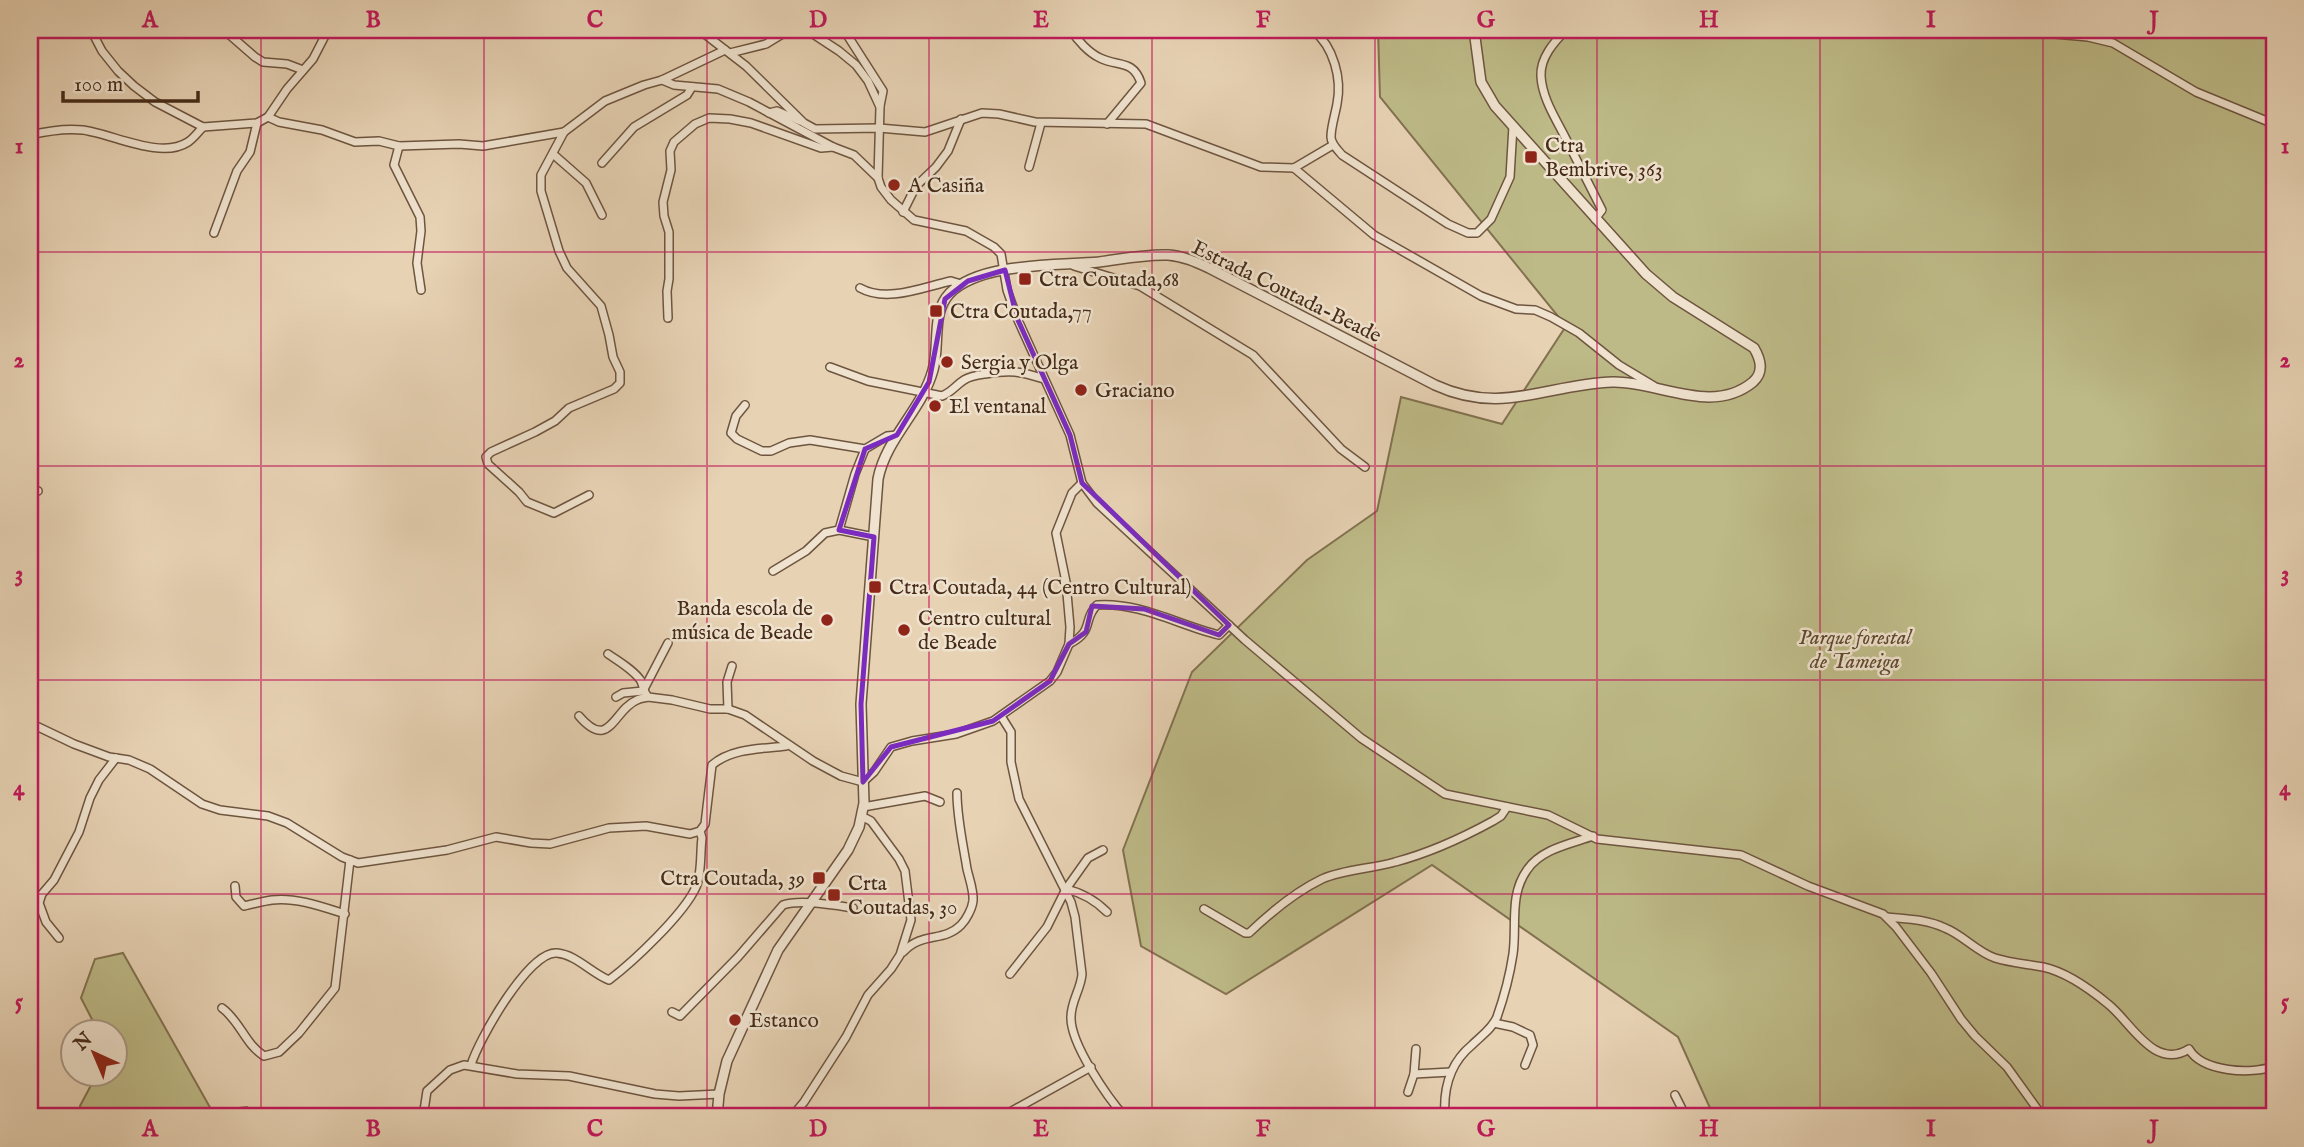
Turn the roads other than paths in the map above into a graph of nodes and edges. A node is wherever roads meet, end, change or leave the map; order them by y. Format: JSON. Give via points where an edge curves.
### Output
{"nodes":[{"id":1,"x":91,"y":30,"type":"edge"},
{"id":2,"x":224,"y":30,"type":"edge"},
{"id":3,"x":328,"y":30,"type":"edge"},
{"id":4,"x":695,"y":30,"type":"edge"},
{"id":5,"x":789,"y":30,"type":"edge"},
{"id":6,"x":807,"y":30,"type":"edge"},
{"id":7,"x":822,"y":30,"type":"edge"},
{"id":8,"x":844,"y":30,"type":"edge"},
{"id":9,"x":1071,"y":30,"type":"edge"},
{"id":10,"x":1313,"y":30,"type":"edge"},
{"id":11,"x":1474,"y":30,"type":"edge"},
{"id":12,"x":1566,"y":30,"type":"edge"},
{"id":13,"x":2009,"y":30,"type":"edge"},
{"id":14,"x":816,"y":36,"type":"junction"},
{"id":15,"x":725,"y":52,"type":"junction"},
{"id":16,"x":303,"y":70,"type":"junction"},
{"id":17,"x":662,"y":80,"type":"junction"},
{"id":18,"x":692,"y":87,"type":"junction"},
{"id":19,"x":880,"y":107,"type":"junction"},
{"id":20,"x":769,"y":113,"type":"junction"},
{"id":21,"x":268,"y":117,"type":"junction"},
{"id":22,"x":961,"y":119,"type":"junction"},
{"id":23,"x":257,"y":123,"type":"junction"},
{"id":24,"x":804,"y":123,"type":"junction"},
{"id":25,"x":1041,"y":123,"type":"junction"},
{"id":26,"x":1107,"y":124,"type":"junction"},
{"id":27,"x":2274,"y":124,"type":"edge"},
{"id":28,"x":203,"y":127,"type":"junction"},
{"id":29,"x":1513,"y":127,"type":"junction"},
{"id":30,"x":879,"y":128,"type":"junction"},
{"id":31,"x":564,"y":132,"type":"junction"},
{"id":32,"x":30,"y":135,"type":"edge"},
{"id":33,"x":1333,"y":145,"type":"junction"},
{"id":34,"x":399,"y":146,"type":"junction"},
{"id":35,"x":833,"y":147,"type":"junction"},
{"id":36,"x":553,"y":155,"type":"junction"},
{"id":37,"x":601,"y":163,"type":"dead end"},
{"id":38,"x":1030,"y":167,"type":"dead end"},
{"id":39,"x":1294,"y":168,"type":"junction"},
{"id":40,"x":878,"y":178,"type":"junction"},
{"id":41,"x":903,"y":212,"type":"junction"},
{"id":42,"x":603,"y":215,"type":"dead end"},
{"id":43,"x":1595,"y":219,"type":"junction"},
{"id":44,"x":214,"y":233,"type":"dead end"},
{"id":45,"x":1069,"y":265,"type":"junction"},
{"id":46,"x":1005,"y":270,"type":"junction"},
{"id":47,"x":961,"y":284,"type":"junction"},
{"id":48,"x":860,"y":288,"type":"dead end"},
{"id":49,"x":421,"y":290,"type":"dead end"},
{"id":50,"x":668,"y":318,"type":"dead end"},
{"id":51,"x":830,"y":367,"type":"dead end"},
{"id":52,"x":1044,"y":379,"type":"junction"},
{"id":53,"x":1659,"y":389,"type":"junction"},
{"id":54,"x":923,"y":393,"type":"junction"},
{"id":55,"x":745,"y":405,"type":"dead end"},
{"id":56,"x":897,"y":435,"type":"junction"},
{"id":57,"x":865,"y":449,"type":"junction"},
{"id":58,"x":1365,"y":467,"type":"dead end"},
{"id":59,"x":1082,"y":483,"type":"junction"},
{"id":60,"x":589,"y":495,"type":"dead end"},
{"id":61,"x":839,"y":530,"type":"junction"},
{"id":62,"x":874,"y":537,"type":"junction"},
{"id":63,"x":773,"y":571,"type":"dead end"},
{"id":64,"x":1229,"y":625,"type":"junction"},
{"id":65,"x":668,"y":643,"type":"dead end"},
{"id":66,"x":1069,"y":644,"type":"junction"},
{"id":67,"x":607,"y":654,"type":"dead end"},
{"id":68,"x":732,"y":666,"type":"dead end"},
{"id":69,"x":646,"y":694,"type":"junction"},
{"id":70,"x":615,"y":697,"type":"dead end"},
{"id":71,"x":728,"y":709,"type":"junction"},
{"id":72,"x":579,"y":716,"type":"dead end"},
{"id":73,"x":1000,"y":716,"type":"junction"},
{"id":74,"x":30,"y":723,"type":"edge"},
{"id":75,"x":786,"y":746,"type":"junction"},
{"id":76,"x":116,"y":758,"type":"junction"},
{"id":77,"x":863,"y":782,"type":"junction"},
{"id":78,"x":957,"y":793,"type":"dead end"},
{"id":79,"x":940,"y":802,"type":"dead end"},
{"id":80,"x":1507,"y":807,"type":"junction"},
{"id":81,"x":862,"y":811,"type":"junction"},
{"id":82,"x":700,"y":831,"type":"junction"},
{"id":83,"x":1593,"y":836,"type":"junction"},
{"id":84,"x":1103,"y":850,"type":"dead end"},
{"id":85,"x":350,"y":860,"type":"junction"},
{"id":86,"x":235,"y":886,"type":"dead end"},
{"id":87,"x":1066,"y":889,"type":"junction"},
{"id":88,"x":810,"y":903,"type":"junction"},
{"id":89,"x":853,"y":908,"type":"dead end"},
{"id":90,"x":1204,"y":909,"type":"dead end"},
{"id":91,"x":1107,"y":912,"type":"dead end"},
{"id":92,"x":345,"y":914,"type":"junction"},
{"id":93,"x":1886,"y":917,"type":"junction"},
{"id":94,"x":59,"y":938,"type":"dead end"},
{"id":95,"x":900,"y":955,"type":"junction"},
{"id":96,"x":1010,"y":974,"type":"dead end"},
{"id":97,"x":222,"y":1007,"type":"dead end"},
{"id":98,"x":672,"y":1012,"type":"dead end"},
{"id":99,"x":1494,"y":1023,"type":"junction"},
{"id":100,"x":1416,"y":1049,"type":"dead end"},
{"id":101,"x":471,"y":1065,"type":"junction"},
{"id":102,"x":1525,"y":1065,"type":"dead end"},
{"id":103,"x":2274,"y":1066,"type":"edge"},
{"id":104,"x":1091,"y":1067,"type":"junction"},
{"id":105,"x":1451,"y":1072,"type":"junction"},
{"id":106,"x":1414,"y":1074,"type":"junction"},
{"id":107,"x":1408,"y":1092,"type":"dead end"},
{"id":108,"x":719,"y":1094,"type":"junction"},
{"id":109,"x":1675,"y":1095,"type":"dead end"},
{"id":110,"x":718,"y":1114,"type":"edge"},
{"id":111,"x":423,"y":1117,"type":"edge"},
{"id":112,"x":733,"y":1117,"type":"edge"},
{"id":113,"x":786,"y":1117,"type":"edge"},
{"id":114,"x":1001,"y":1117,"type":"edge"},
{"id":115,"x":1125,"y":1117,"type":"edge"},
{"id":116,"x":1444,"y":1117,"type":"edge"},
{"id":117,"x":1686,"y":1117,"type":"edge"},
{"id":118,"x":2043,"y":1117,"type":"edge"}],
"edges":[{"from":1,"to":28,"type":"street","via":[[102,51],[134,86]]},
{"from":2,"to":16,"type":"street","via":[[263,62]]},
{"from":3,"to":16,"type":"street"},
{"from":4,"to":15,"type":"street"},
{"from":5,"to":15,"type":"street","via":[[766,44]]},
{"from":6,"to":14,"type":"street"},
{"from":7,"to":14,"type":"street"},
{"from":8,"to":19,"type":"street","via":[[883,91]]},
{"from":9,"to":26,"type":"street","via":[[1101,59],[1138,72],[1141,83]]},
{"from":10,"to":33,"type":"street","via":[[1330,52],[1339,81]]},
{"from":11,"to":29,"type":"street","name":"Estrada Coutada-Beade","via":[[1481,82]]},
{"from":12,"to":43,"type":"street","via":[[1543,61],[1541,76],[1549,104],[1602,210]]},
{"from":13,"to":27,"type":"street","via":[[2113,43],[2196,92]]},
{"from":14,"to":19,"type":"street","via":[[856,65]]},
{"from":15,"to":17,"type":"street"},
{"from":15,"to":24,"type":"street","via":[[746,66]]},
{"from":16,"to":21,"type":"street"},
{"from":17,"to":18,"type":"street"},
{"from":17,"to":31,"type":"street","via":[[605,102]]},
{"from":18,"to":20,"type":"street","via":[[718,89]]},
{"from":18,"to":37,"type":"street","via":[[687,95],[634,127]]},
{"from":19,"to":30,"type":"street"},
{"from":20,"to":24,"type":"street","via":[[777,111]]},
{"from":20,"to":35,"type":"street"},
{"from":21,"to":23,"type":"street"},
{"from":21,"to":34,"type":"street","via":[[355,142]]},
{"from":22,"to":25,"type":"street","via":[[982,113]]},
{"from":22,"to":30,"type":"street","via":[[925,132]]},
{"from":22,"to":41,"type":"street","via":[[948,150],[916,187]]},
{"from":23,"to":28,"type":"street"},
{"from":23,"to":44,"type":"street","via":[[250,152],[237,171]]},
{"from":24,"to":30,"type":"street","via":[[815,129]]},
{"from":25,"to":26,"type":"street"},
{"from":25,"to":38,"type":"street"},
{"from":26,"to":39,"type":"street","via":[[1146,124],[1261,167]]},
{"from":28,"to":32,"type":"street","via":[[187,143],[173,148],[84,130]]},
{"from":29,"to":33,"type":"street","via":[[1510,177],[1491,219],[1477,233],[1448,224]]},
{"from":29,"to":43,"type":"street","name":"Estrada Coutada-Beade"},
{"from":30,"to":40,"type":"street"},
{"from":31,"to":34,"type":"street","via":[[484,146]]},
{"from":31,"to":36,"type":"street"},
{"from":33,"to":39,"type":"street"},
{"from":34,"to":49,"type":"street","via":[[394,165],[420,217],[417,263]]},
{"from":35,"to":40,"type":"street","via":[[854,155]]},
{"from":35,"to":50,"type":"street","via":[[821,148],[751,123],[709,118],[674,142],[663,202],[669,232]]},
{"from":36,"to":42,"type":"street","via":[[586,184]]},
{"from":36,"to":60,"type":"street","via":[[541,175],[544,202],[568,268],[601,306],[620,383],[486,457],[488,464],[538,508],[554,513]]},
{"from":39,"to":53,"type":"street","via":[[1374,235],[1480,296],[1551,317]]},
{"from":40,"to":41,"type":"street"},
{"from":41,"to":46,"type":"street","via":[[914,220],[975,236],[1001,254]]},
{"from":43,"to":53,"type":"street","name":"Estrada Coutada-Beade","via":[[1646,274],[1673,297],[1754,348],[1760,361],[1755,380],[1724,395]]},
{"from":45,"to":46,"type":"street","name":"Estrada Coutada-Beade"},
{"from":45,"to":53,"type":"street","name":"Estrada Coutada-Beade","via":[[1157,255],[1188,259],[1435,385],[1469,397],[1516,398],[1606,382]]},
{"from":45,"to":58,"type":"street","via":[[1140,286],[1253,355],[1341,449]]},
{"from":46,"to":47,"type":"street","name":"Estrada Coutada-Beade"},
{"from":46,"to":52,"type":"street","via":[[1017,318]]},
{"from":47,"to":48,"type":"street","via":[[951,281],[888,295]]},
{"from":47,"to":54,"type":"street","via":[[942,305],[935,361]]},
{"from":51,"to":54,"type":"street","via":[[867,381]]},
{"from":52,"to":54,"type":"street","via":[[1009,370],[971,376],[942,396]]},
{"from":52,"to":59,"type":"street","via":[[1070,435]]},
{"from":54,"to":56,"type":"street"},
{"from":55,"to":57,"type":"street","via":[[736,416],[732,433],[762,451],[810,440]]},
{"from":56,"to":57,"type":"street"},
{"from":56,"to":62,"type":"street","via":[[880,472]]},
{"from":57,"to":61,"type":"street"},
{"from":59,"to":64,"type":"street","via":[[1097,503]]},
{"from":59,"to":66,"type":"street","via":[[1072,493],[1056,533],[1066,582]]},
{"from":61,"to":62,"type":"street"},
{"from":61,"to":63,"type":"street","via":[[825,533]]},
{"from":62,"to":77,"type":"street","via":[[861,704]]},
{"from":64,"to":66,"type":"street","via":[[1219,635],[1144,609],[1097,606],[1086,632]]},
{"from":64,"to":80,"type":"street","via":[[1361,738],[1445,794]]},
{"from":65,"to":69,"type":"street"},
{"from":66,"to":73,"type":"street","via":[[1050,681]]},
{"from":67,"to":69,"type":"street","via":[[640,681]]},
{"from":68,"to":71,"type":"street"},
{"from":69,"to":70,"type":"street"},
{"from":69,"to":71,"type":"street"},
{"from":69,"to":72,"type":"street","via":[[603,730],[587,726]]},
{"from":71,"to":75,"type":"street","via":[[745,715]]},
{"from":73,"to":77,"type":"street","via":[[956,734],[895,745]]},
{"from":73,"to":87,"type":"street","via":[[1011,732],[1011,762],[1020,799]]},
{"from":74,"to":76,"type":"street"},
{"from":75,"to":77,"type":"street","via":[[833,772]]},
{"from":75,"to":82,"type":"street","via":[[740,752],[712,765],[707,816]]},
{"from":76,"to":85,"type":"street","via":[[150,769],[202,804],[287,823]]},
{"from":76,"to":94,"type":"street","via":[[95,789],[79,832],[39,903]]},
{"from":77,"to":81,"type":"street"},
{"from":78,"to":95,"type":"street","via":[[973,901],[969,913],[952,931],[922,938]]},
{"from":79,"to":81,"type":"street","via":[[925,796]]},
{"from":80,"to":83,"type":"street","via":[[1548,815]]},
{"from":80,"to":90,"type":"street","via":[[1493,821],[1426,852],[1321,880],[1283,903],[1249,933]]},
{"from":81,"to":88,"type":"street","via":[[848,850]]},
{"from":81,"to":95,"type":"street","via":[[905,871],[911,920]]},
{"from":82,"to":85,"type":"street","via":[[609,828],[550,844],[496,837],[447,850],[358,863]]},
{"from":82,"to":101,"type":"street","via":[[697,885],[655,939],[609,980],[559,953],[539,959],[506,1000]]},
{"from":83,"to":93,"type":"street","via":[[1741,855]]},
{"from":83,"to":99,"type":"street","via":[[1545,853],[1524,872],[1517,892],[1513,953]]},
{"from":84,"to":87,"type":"street","via":[[1088,858]]},
{"from":85,"to":92,"type":"street"},
{"from":86,"to":92,"type":"street","via":[[236,897],[244,906],[274,899]]},
{"from":87,"to":91,"type":"street","via":[[1080,892]]},
{"from":87,"to":96,"type":"street","via":[[1047,928]]},
{"from":87,"to":104,"type":"street","via":[[1076,917],[1082,974],[1071,1027]]},
{"from":88,"to":89,"type":"street"},
{"from":88,"to":98,"type":"street","via":[[783,905],[680,1016]]},
{"from":88,"to":108,"type":"street","via":[[778,950],[755,996],[727,1061]]},
{"from":92,"to":97,"type":"street","via":[[335,988],[279,1052],[264,1056],[258,1052]]},
{"from":93,"to":103,"type":"street","via":[[1935,924],[1993,958],[2056,971],[2109,1004],[2156,1051],[2176,1055],[2189,1049],[2193,1057],[2210,1066],[2240,1071]]},
{"from":93,"to":118,"type":"street","via":[[1961,1019],[2007,1067]]},
{"from":95,"to":113,"type":"street","via":[[868,995],[804,1102]]},
{"from":99,"to":102,"type":"street","via":[[1530,1035],[1533,1045]]},
{"from":99,"to":105,"type":"street","via":[[1463,1052]]},
{"from":100,"to":106,"type":"street"},
{"from":101,"to":108,"type":"street","via":[[517,1074],[569,1076],[656,1094]]},
{"from":101,"to":111,"type":"street","via":[[450,1070],[427,1091]]},
{"from":104,"to":114,"type":"street"},
{"from":104,"to":115,"type":"street"},
{"from":105,"to":106,"type":"street"},
{"from":105,"to":116,"type":"street"},
{"from":106,"to":107,"type":"street"},
{"from":108,"to":110,"type":"street"},
{"from":109,"to":117,"type":"street"},
{"from":110,"to":112,"type":"street"}]}
